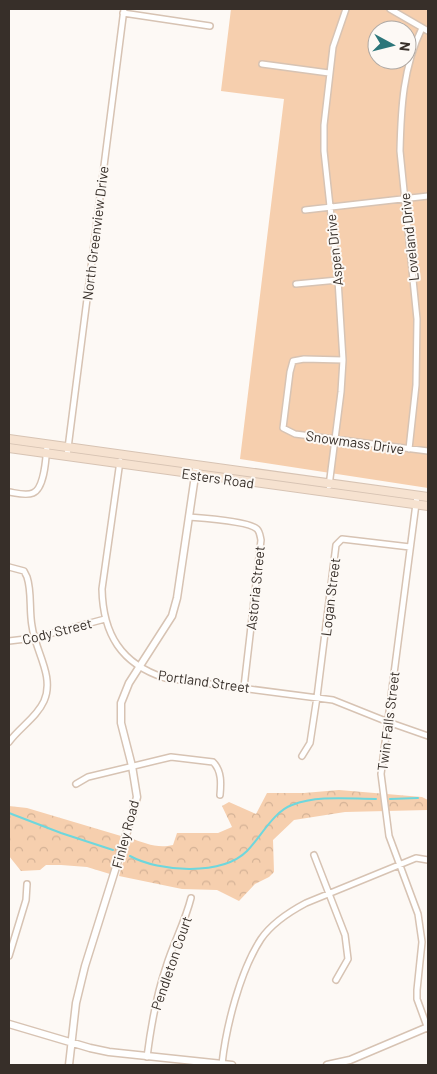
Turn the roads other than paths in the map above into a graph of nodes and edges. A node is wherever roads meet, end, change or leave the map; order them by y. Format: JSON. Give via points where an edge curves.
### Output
{"nodes":[{"id":1,"x":346,"y":9,"type":"edge"},
{"id":2,"x":390,"y":9,"type":"edge"},
{"id":3,"x":124,"y":11,"type":"edge"},
{"id":4,"x":210,"y":26,"type":"dead end"},
{"id":5,"x":422,"y":28,"type":"junction"},
{"id":6,"x":428,"y":32,"type":"edge"},
{"id":7,"x":262,"y":64,"type":"dead end"},
{"id":8,"x":329,"y":73,"type":"junction"},
{"id":9,"x":428,"y":196,"type":"edge"},
{"id":10,"x":404,"y":199,"type":"junction"},
{"id":11,"x":330,"y":207,"type":"junction"},
{"id":12,"x":305,"y":210,"type":"dead end"},
{"id":13,"x":338,"y":280,"type":"junction"},
{"id":14,"x":296,"y":284,"type":"dead end"},
{"id":15,"x":343,"y":360,"type":"junction"},
{"id":16,"x":335,"y":438,"type":"junction"},
{"id":17,"x":9,"y":439,"type":"edge"},
{"id":18,"x":47,"y":445,"type":"junction"},
{"id":19,"x":9,"y":448,"type":"edge"},
{"id":20,"x":68,"y":448,"type":"junction"},
{"id":21,"x":408,"y":449,"type":"junction"},
{"id":22,"x":428,"y":451,"type":"edge"},
{"id":23,"x":46,"y":454,"type":"junction"},
{"id":24,"x":121,"y":455,"type":"junction"},
{"id":25,"x":67,"y":456,"type":"junction"},
{"id":26,"x":120,"y":464,"type":"junction"},
{"id":27,"x":197,"y":466,"type":"junction"},
{"id":28,"x":196,"y":474,"type":"junction"},
{"id":29,"x":329,"y":483,"type":"junction"},
{"id":30,"x":9,"y":492,"type":"edge"},
{"id":31,"x":328,"y":493,"type":"junction"},
{"id":32,"x":417,"y":496,"type":"junction"},
{"id":33,"x":428,"y":498,"type":"edge"},
{"id":34,"x":416,"y":505,"type":"junction"},
{"id":35,"x":428,"y":506,"type":"edge"},
{"id":36,"x":189,"y":517,"type":"junction"},
{"id":37,"x":410,"y":547,"type":"junction"},
{"id":38,"x":9,"y":568,"type":"edge"},
{"id":39,"x":105,"y":619,"type":"junction"},
{"id":40,"x":34,"y":638,"type":"junction"},
{"id":41,"x":9,"y":641,"type":"edge"},
{"id":42,"x":140,"y":666,"type":"junction"},
{"id":43,"x":244,"y":687,"type":"junction"},
{"id":44,"x":317,"y":697,"type":"junction"},
{"id":45,"x":388,"y":722,"type":"junction"},
{"id":46,"x":428,"y":736,"type":"edge"},
{"id":47,"x":9,"y":742,"type":"edge"},
{"id":48,"x":302,"y":756,"type":"dead end"},
{"id":49,"x":132,"y":766,"type":"junction"},
{"id":50,"x":76,"y":784,"type":"dead end"},
{"id":51,"x":220,"y":796,"type":"dead end"},
{"id":52,"x":314,"y":855,"type":"dead end"},
{"id":53,"x":428,"y":860,"type":"edge"},
{"id":54,"x":400,"y":866,"type":"junction"},
{"id":55,"x":27,"y":884,"type":"dead end"},
{"id":56,"x":330,"y":894,"type":"junction"},
{"id":57,"x":191,"y":898,"type":"dead end"},
{"id":58,"x":9,"y":956,"type":"edge"},
{"id":59,"x":336,"y":980,"type":"dead end"},
{"id":60,"x":9,"y":1024,"type":"edge"},
{"id":61,"x":428,"y":1028,"type":"edge"},
{"id":62,"x":70,"y":1043,"type":"junction"},
{"id":63,"x":147,"y":1057,"type":"junction"},
{"id":64,"x":351,"y":1062,"type":"edge"},
{"id":65,"x":222,"y":1064,"type":"edge"},
{"id":66,"x":69,"y":1065,"type":"edge"},
{"id":67,"x":232,"y":1065,"type":"edge"},
{"id":68,"x":327,"y":1065,"type":"edge"}],
"edges":[{"from":1,"to":8,"type":"street","name":"Aspen Drive","via":[[332,47]]},
{"from":2,"to":5,"type":"street"},
{"from":3,"to":4,"type":"street"},
{"from":3,"to":20,"type":"street","name":"North Greenview Drive"},
{"from":5,"to":6,"type":"street"},
{"from":5,"to":10,"type":"street","name":"Loveland Drive","via":[[412,48],[403,99],[400,151]]},
{"from":7,"to":8,"type":"street"},
{"from":8,"to":11,"type":"street","name":"Aspen Drive","via":[[324,151]]},
{"from":9,"to":10,"type":"street"},
{"from":10,"to":11,"type":"street"},
{"from":10,"to":21,"type":"street","name":"Loveland Drive","via":[[418,337]]},
{"from":11,"to":12,"type":"street"},
{"from":11,"to":13,"type":"street","name":"Aspen Drive"},
{"from":13,"to":14,"type":"street"},
{"from":13,"to":15,"type":"street","name":"Aspen Drive"},
{"from":15,"to":16,"type":"street","name":"Aspen Drive"},
{"from":15,"to":16,"type":"street","name":"Snowmass Drive","via":[[294,361],[283,428],[295,434]]},
{"from":16,"to":21,"type":"street","name":"Snowmass Drive"},
{"from":16,"to":29,"type":"street","name":"Aspen Drive"},
{"from":17,"to":18,"type":"main road","name":"Esters Road"},
{"from":18,"to":20,"type":"main road","name":"Esters Road"},
{"from":18,"to":23,"type":"street"},
{"from":19,"to":23,"type":"main road","name":"Esters Road"},
{"from":20,"to":24,"type":"main road","name":"Esters Road"},
{"from":20,"to":25,"type":"street","name":"North Greenview Drive"},
{"from":21,"to":22,"type":"street","name":"Snowmass Drive"},
{"from":23,"to":25,"type":"main road","name":"Esters Road"},
{"from":23,"to":30,"type":"street","via":[[41,485],[37,490],[27,494]]},
{"from":24,"to":26,"type":"street","name":"Portland Street"},
{"from":24,"to":27,"type":"main road","name":"Esters Road"},
{"from":25,"to":26,"type":"main road","name":"Esters Road"},
{"from":26,"to":28,"type":"main road","name":"Esters Road"},
{"from":26,"to":39,"type":"street","name":"Portland Street","via":[[102,589]]},
{"from":27,"to":28,"type":"street","name":"Finley Road"},
{"from":27,"to":29,"type":"main road","name":"Esters Road"},
{"from":28,"to":31,"type":"main road","name":"Esters Road"},
{"from":28,"to":36,"type":"street","name":"Finley Road"},
{"from":29,"to":31,"type":"street","name":"Aspen Drive"},
{"from":29,"to":32,"type":"main road","name":"Esters Road"},
{"from":31,"to":34,"type":"main road","name":"Esters Road"},
{"from":32,"to":33,"type":"main road","name":"Esters Road"},
{"from":32,"to":34,"type":"street","name":"Twin Falls Street"},
{"from":34,"to":35,"type":"main road","name":"Esters Road"},
{"from":34,"to":37,"type":"street","name":"Twin Falls Street"},
{"from":36,"to":42,"type":"street","name":"Finley Road","via":[[172,616]]},
{"from":36,"to":43,"type":"street","name":"Astoria Street","via":[[247,524],[260,534]]},
{"from":37,"to":44,"type":"street","name":"Logan Street","via":[[339,540]]},
{"from":37,"to":45,"type":"street","name":"Twin Falls Street"},
{"from":38,"to":40,"type":"street","via":[[24,571],[27,577]]},
{"from":39,"to":40,"type":"street","name":"Cody Street"},
{"from":39,"to":42,"type":"street","name":"Portland Street","via":[[118,646]]},
{"from":40,"to":41,"type":"street","name":"Cody Street"},
{"from":40,"to":47,"type":"street","via":[[44,665],[47,691],[39,710]]},
{"from":42,"to":43,"type":"street","name":"Portland Street","via":[[165,678]]},
{"from":42,"to":49,"type":"street","name":"Finley Road","via":[[124,695],[120,717]]},
{"from":43,"to":44,"type":"street","name":"Portland Street"},
{"from":44,"to":45,"type":"street","name":"Portland Street"},
{"from":44,"to":48,"type":"street","via":[[310,743]]},
{"from":45,"to":46,"type":"street","name":"Portland Street"},
{"from":45,"to":54,"type":"street","name":"Twin Falls Street","via":[[381,774],[389,836]]},
{"from":49,"to":50,"type":"street","via":[[88,777]]},
{"from":49,"to":51,"type":"street","via":[[172,757],[213,762],[218,766]]},
{"from":49,"to":62,"type":"street","name":"Finley Road","via":[[137,797],[85,966]]},
{"from":52,"to":56,"type":"street"},
{"from":53,"to":54,"type":"street","via":[[416,858]]},
{"from":54,"to":56,"type":"street"},
{"from":54,"to":61,"type":"street","name":"Twin Falls Street","via":[[418,914],[422,952],[417,990],[419,1006]]},
{"from":55,"to":58,"type":"street","via":[[26,900]]},
{"from":56,"to":59,"type":"street","via":[[345,935],[348,959]]},
{"from":56,"to":65,"type":"street","via":[[291,911],[262,939],[248,962],[237,996],[227,1029]]},
{"from":57,"to":63,"type":"street","name":"Pendleton Court","via":[[166,966],[155,1006]]},
{"from":60,"to":62,"type":"street"},
{"from":61,"to":64,"type":"street"},
{"from":62,"to":63,"type":"street"},
{"from":62,"to":66,"type":"street","name":"Finley Road"},
{"from":63,"to":65,"type":"street"},
{"from":64,"to":68,"type":"street"},
{"from":65,"to":67,"type":"street"}]}
